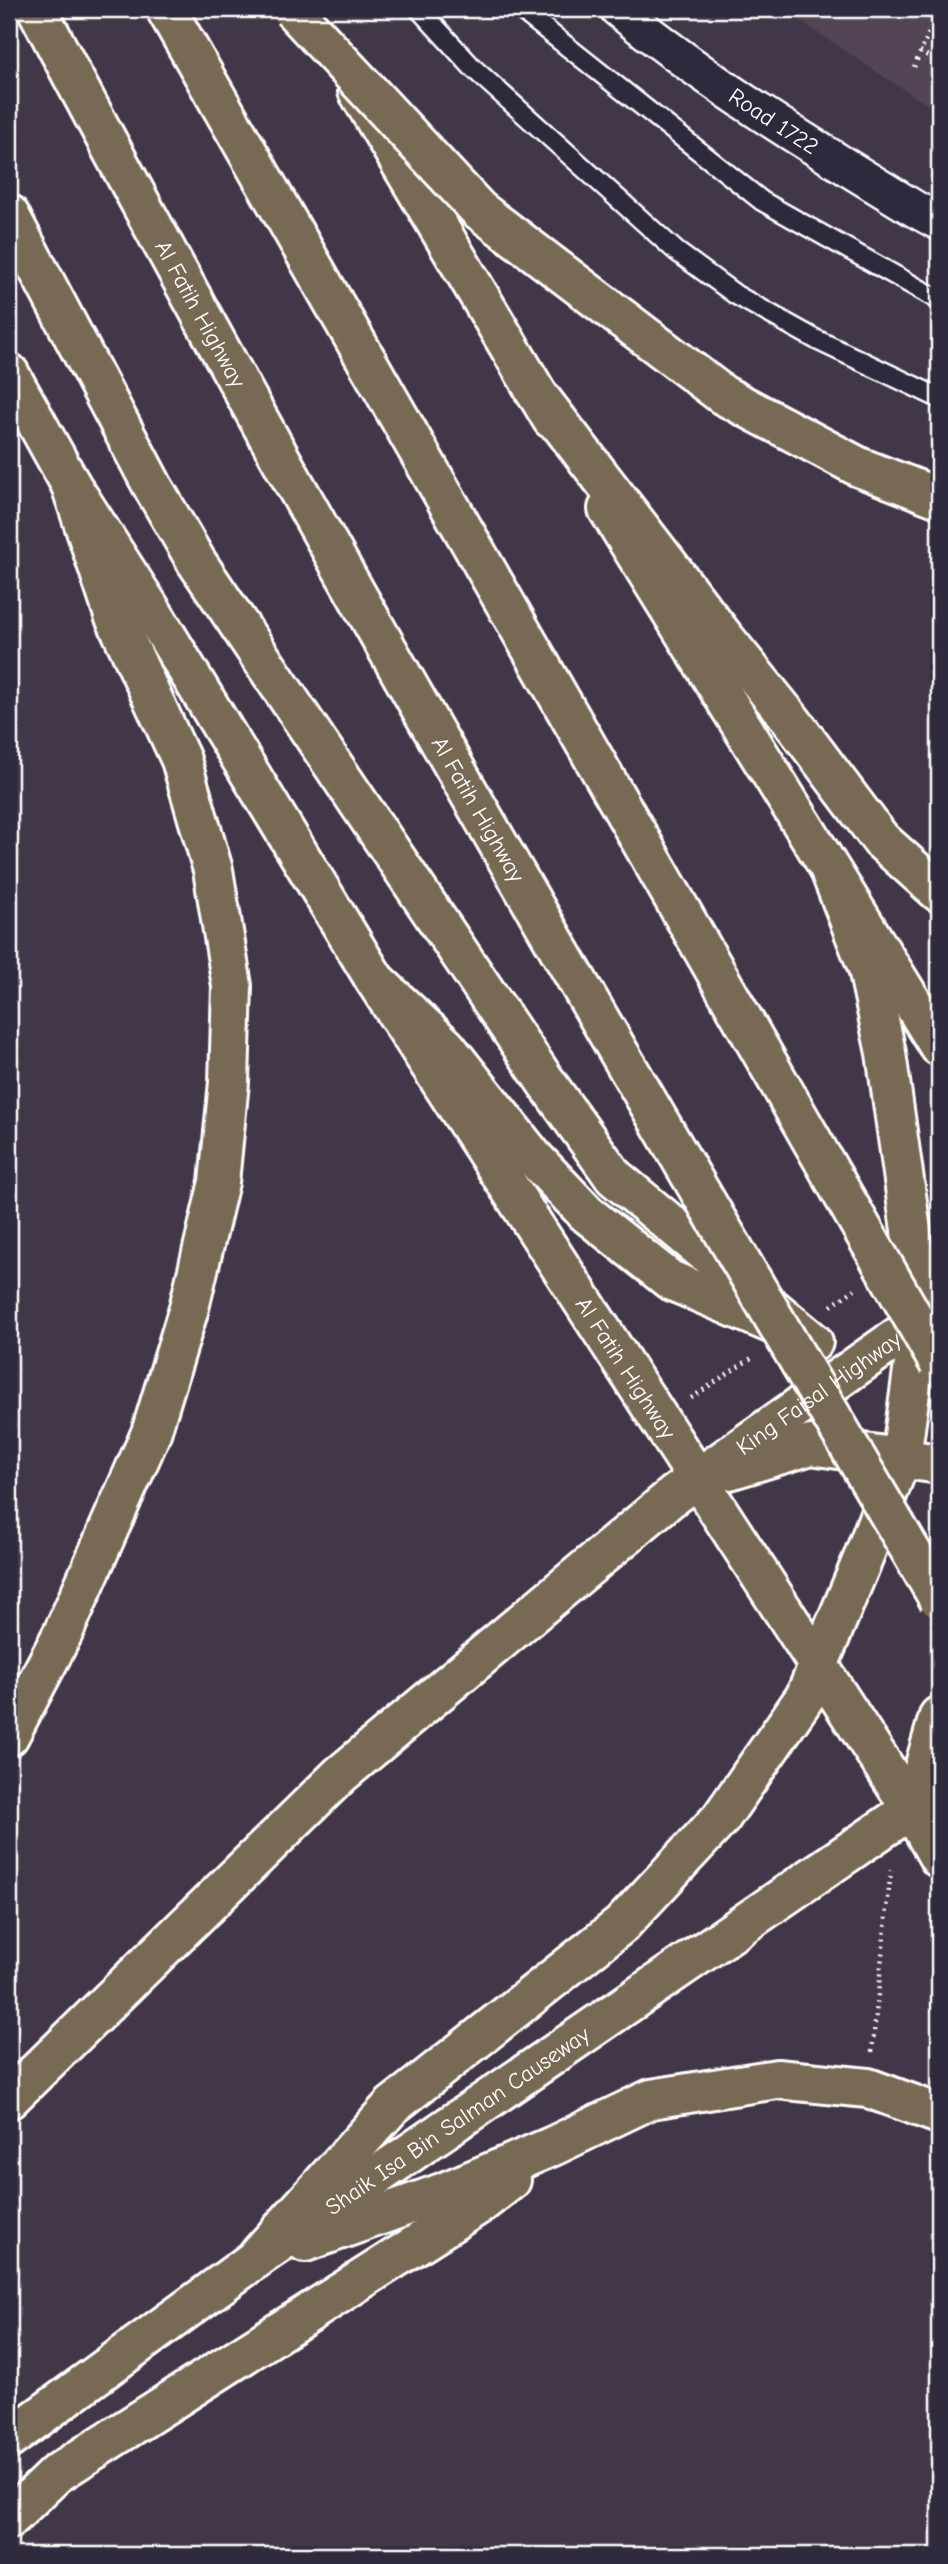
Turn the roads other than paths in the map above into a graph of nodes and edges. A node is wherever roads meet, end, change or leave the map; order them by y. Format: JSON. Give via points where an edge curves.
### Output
{"nodes":[{"id":1,"x":37,"y":9,"type":"edge"},
{"id":2,"x":166,"y":9,"type":"edge"},
{"id":3,"x":292,"y":9,"type":"edge"},
{"id":4,"x":309,"y":9,"type":"edge"},
{"id":5,"x":419,"y":9,"type":"edge"},
{"id":6,"x":520,"y":9,"type":"edge"},
{"id":7,"x":618,"y":9,"type":"edge"},
{"id":8,"x":9,"y":214,"type":"edge"},
{"id":9,"x":939,"y":222,"type":"edge"},
{"id":10,"x":939,"y":300,"type":"edge"},
{"id":11,"x":9,"y":373,"type":"edge"},
{"id":12,"x":534,"y":390,"type":"junction"},
{"id":13,"x":939,"y":398,"type":"edge"},
{"id":14,"x":71,"y":485,"type":"junction"},
{"id":15,"x":939,"y":498,"type":"edge"},
{"id":16,"x":831,"y":873,"type":"junction"},
{"id":17,"x":939,"y":892,"type":"edge"},
{"id":18,"x":374,"y":980,"type":"junction"},
{"id":19,"x":939,"y":1046,"type":"edge"},
{"id":20,"x":930,"y":1314,"type":"edge"},
{"id":21,"x":800,"y":1334,"type":"junction"},
{"id":22,"x":859,"y":1363,"type":"junction"},
{"id":23,"x":931,"y":1369,"type":"edge"},
{"id":24,"x":901,"y":1458,"type":"junction"},
{"id":25,"x":939,"y":1464,"type":"edge"},
{"id":26,"x":700,"y":1479,"type":"junction"},
{"id":27,"x":939,"y":1600,"type":"edge"},
{"id":28,"x":819,"y":1664,"type":"junction"},
{"id":29,"x":939,"y":1716,"type":"edge"},
{"id":30,"x":9,"y":1736,"type":"edge"},
{"id":31,"x":913,"y":1808,"type":"edge"},
{"id":32,"x":939,"y":1858,"type":"edge"},
{"id":33,"x":9,"y":2099,"type":"edge"},
{"id":34,"x":939,"y":2114,"type":"edge"},
{"id":35,"x":553,"y":2146,"type":"junction"},
{"id":36,"x":254,"y":2260,"type":"junction"},
{"id":37,"x":9,"y":2439,"type":"edge"},
{"id":38,"x":9,"y":2519,"type":"edge"}],
"edges":[{"from":1,"to":27,"type":"main road","name":"Al Fatih Highway","bridge":true,"via":[[361,606]]},
{"from":2,"to":23,"type":"main road","bridge":true},
{"from":3,"to":15,"type":"main road","bridge":true,"via":[[479,210],[723,395],[859,467]]},
{"from":4,"to":12,"type":"main road"},
{"from":5,"to":13,"type":"lane","via":[[473,68],[676,251],[736,295]]},
{"from":6,"to":10,"type":"lane","via":[[762,201]]},
{"from":7,"to":9,"type":"street","name":"Road 1722","via":[[766,117]]},
{"from":8,"to":21,"type":"main road","via":[[196,561],[546,1082],[614,1177]]},
{"from":11,"to":14,"type":"main road","name":"Al Fatih Highway"},
{"from":12,"to":16,"type":"main road"},
{"from":12,"to":17,"type":"main road","via":[[881,840]]},
{"from":14,"to":18,"type":"main road","name":"Al Fatih Highway"},
{"from":14,"to":30,"type":"main road","via":[[114,615],[181,760],[213,870],[232,986],[229,1082],[219,1182],[189,1308],[151,1433],[63,1633]]},
{"from":16,"to":19,"type":"main road"},
{"from":16,"to":20,"type":"main road","via":[[868,968],[886,1053],[911,1230]]},
{"from":18,"to":21,"type":"main road","via":[[446,1048],[533,1157],[587,1214],[670,1280]]},
{"from":18,"to":26,"type":"main road","name":"Al Fatih Highway"},
{"from":20,"to":22,"type":"main road","name":"King Faisal Highway"},
{"from":20,"to":23,"type":"main road"},
{"from":21,"to":22,"type":"main road"},
{"from":22,"to":23,"type":"main road"},
{"from":22,"to":26,"type":"main road","name":"King Faisal Highway"},
{"from":23,"to":24,"type":"main road"},
{"from":24,"to":25,"type":"main road"},
{"from":24,"to":26,"type":"main road","via":[[811,1445]]},
{"from":24,"to":28,"type":"main road"},
{"from":26,"to":28,"type":"main road","name":"Al Fatih Highway"},
{"from":26,"to":33,"type":"main road","via":[[653,1512],[340,1775]]},
{"from":28,"to":31,"type":"main road","name":"Al Fatih Highway"},
{"from":28,"to":36,"type":"main road","via":[[805,1697],[721,1818],[621,1925],[393,2106]]},
{"from":29,"to":31,"type":"main road"},
{"from":31,"to":32,"type":"main road","name":"Al Fatih Highway"},
{"from":31,"to":36,"type":"main road","name":"Shaik Isa Bin Salman Causeway"},
{"from":34,"to":35,"type":"main road","via":[[868,2088],[777,2079],[651,2099]]},
{"from":35,"to":36,"type":"main road","via":[[442,2193]]},
{"from":35,"to":38,"type":"main road","via":[[481,2204],[56,2474]]},
{"from":36,"to":37,"type":"main road","name":"Shaik Isa Bin Salman Causeway"}]}
